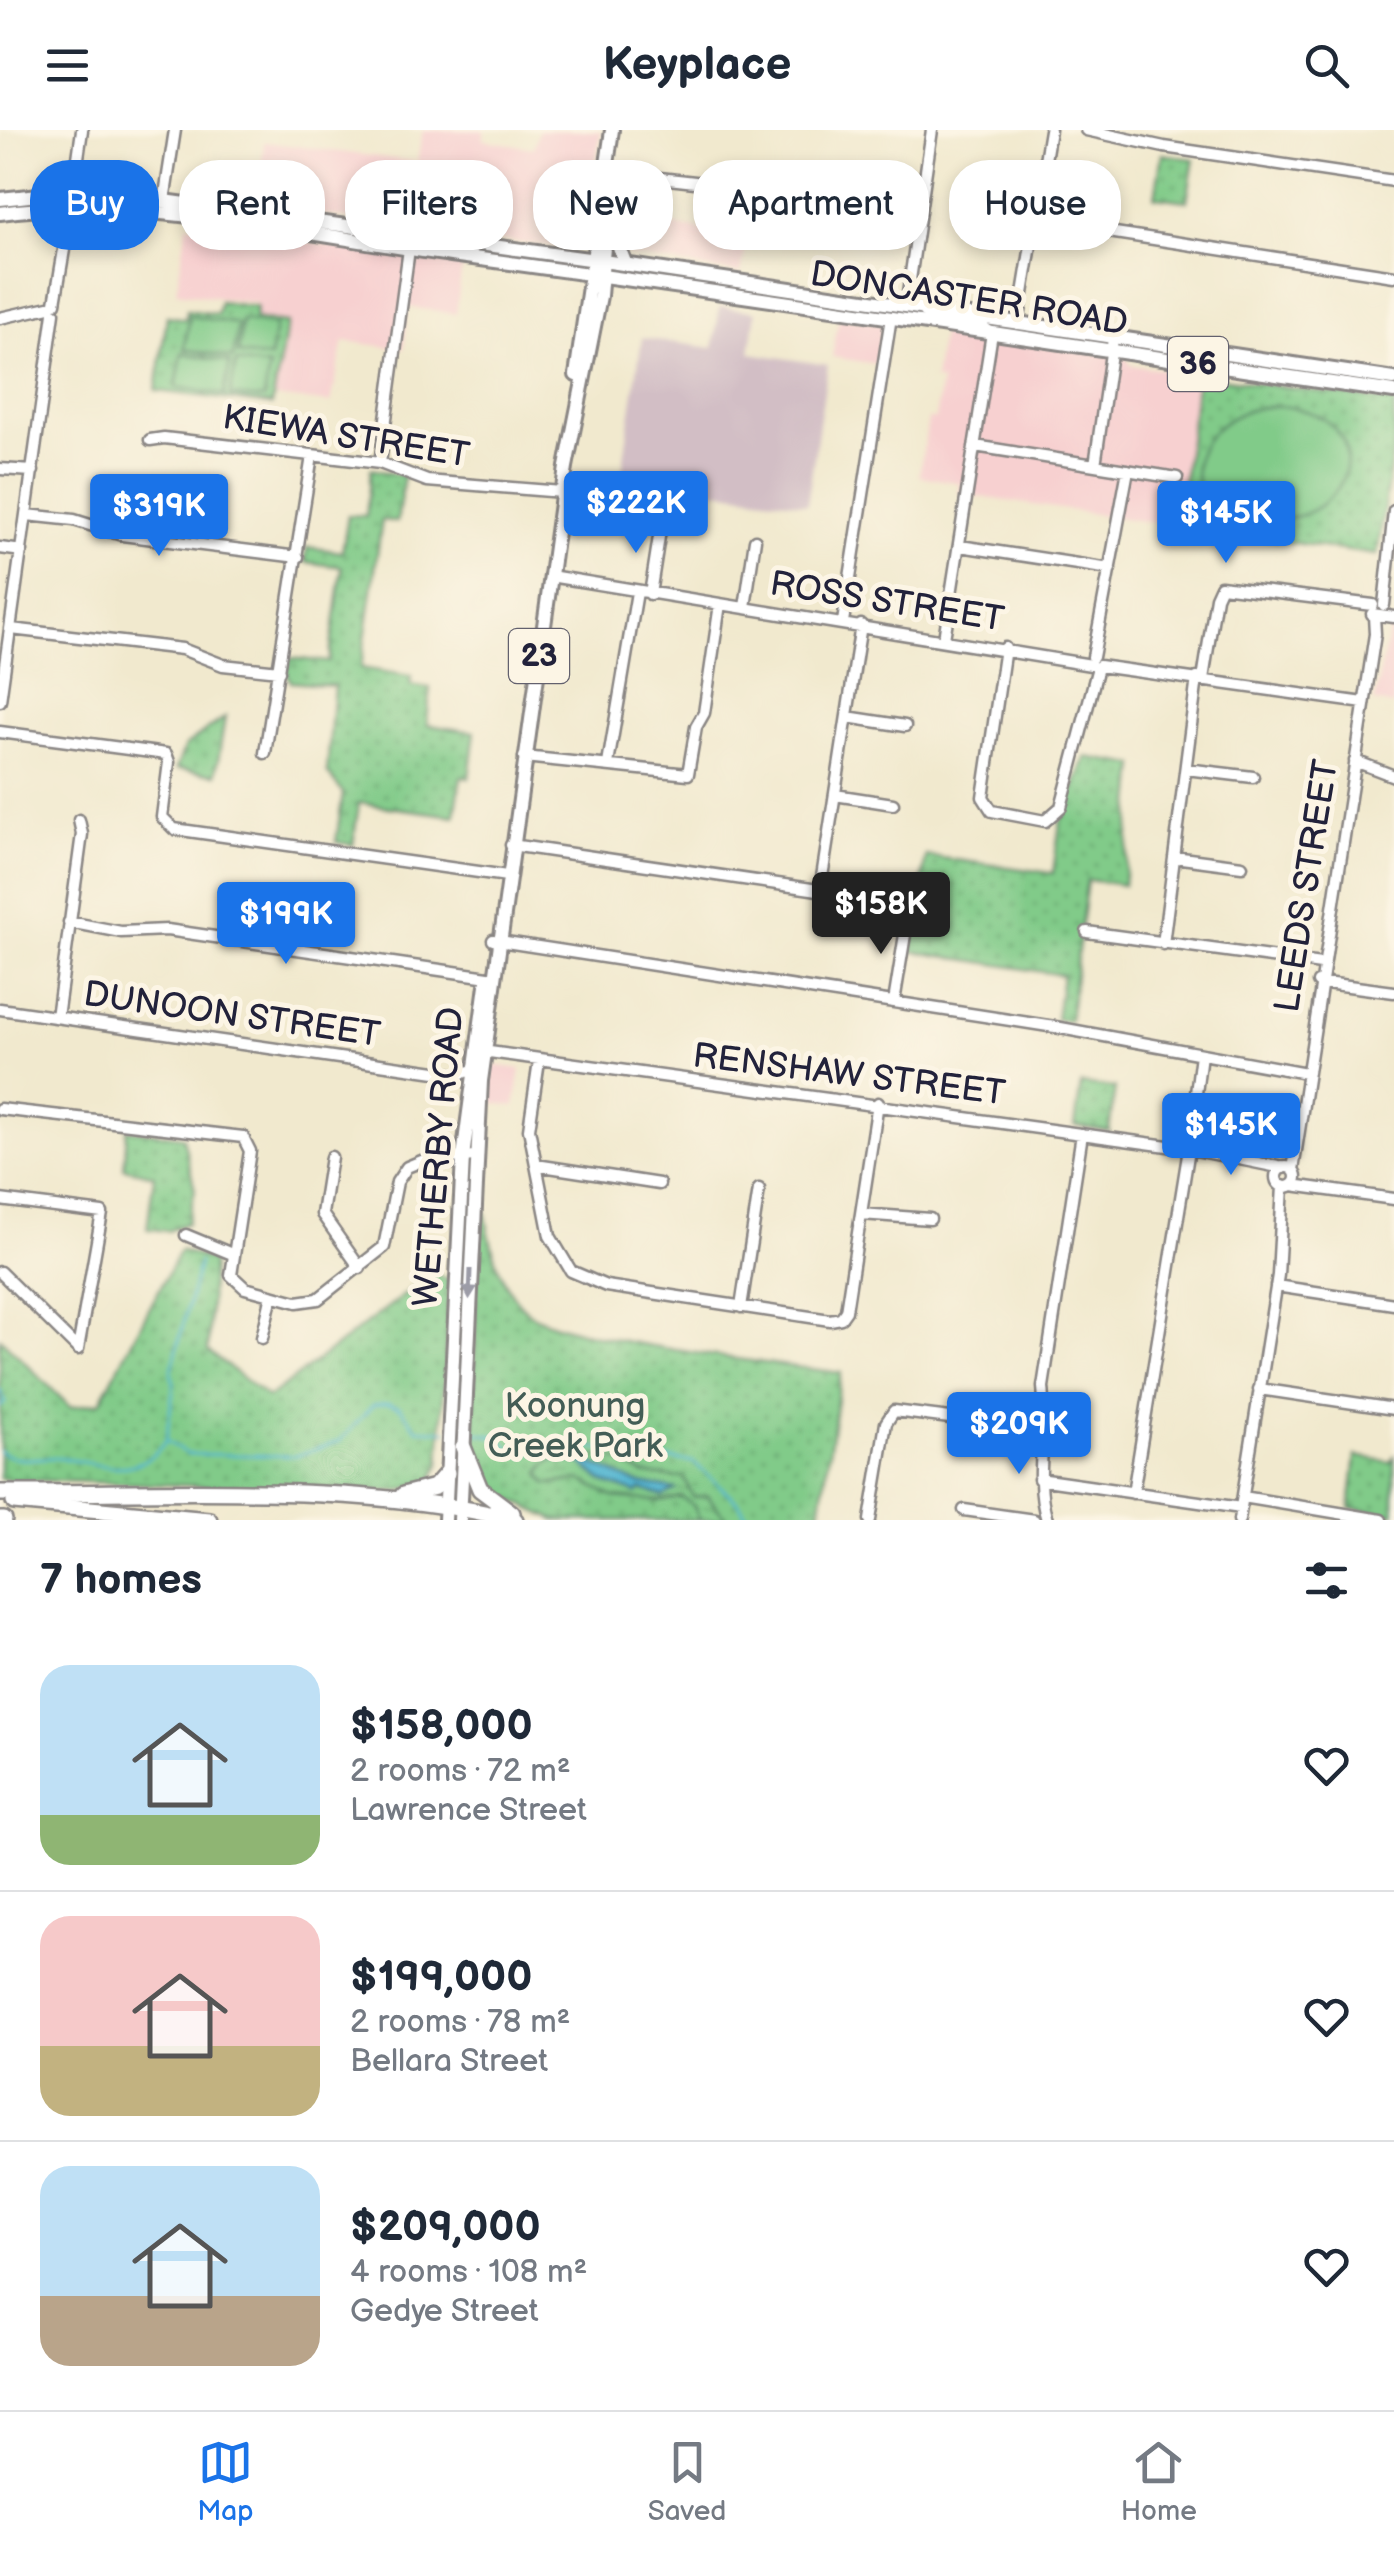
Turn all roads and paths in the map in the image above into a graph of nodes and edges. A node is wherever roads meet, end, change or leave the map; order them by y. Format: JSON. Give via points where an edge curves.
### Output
{"nodes":[{"id":1,"x":82,"y":130,"type":"edge"},
{"id":2,"x":175,"y":130,"type":"edge"},
{"id":3,"x":612,"y":130,"type":"edge"},
{"id":4,"x":932,"y":130,"type":"edge"},
{"id":5,"x":1050,"y":130,"type":"edge"},
{"id":6,"x":1086,"y":130,"type":"edge"},
{"id":7,"x":78,"y":160,"type":"edge"},
{"id":8,"x":608,"y":160,"type":"edge"},
{"id":9,"x":927,"y":160,"type":"edge"},
{"id":10,"x":1046,"y":160,"type":"edge"},
{"id":11,"x":1394,"y":181,"type":"edge"},
{"id":12,"x":30,"y":197,"type":"edge"},
{"id":13,"x":0,"y":199,"type":"edge"},
{"id":14,"x":159,"y":201,"type":"edge"},
{"id":15,"x":164,"y":201,"type":"junction"},
{"id":16,"x":179,"y":204,"type":"edge"},
{"id":17,"x":30,"y":211,"type":"edge"},
{"id":18,"x":0,"y":213,"type":"edge"},
{"id":19,"x":325,"y":230,"type":"edge"},
{"id":20,"x":1121,"y":236,"type":"edge"},
{"id":21,"x":63,"y":250,"type":"edge"},
{"id":22,"x":409,"y":250,"type":"edge"},
{"id":23,"x":430,"y":250,"type":"edge"},
{"id":24,"x":599,"y":250,"type":"edge"},
{"id":25,"x":617,"y":250,"type":"edge"},
{"id":26,"x":916,"y":250,"type":"edge"},
{"id":27,"x":1032,"y":250,"type":"edge"},
{"id":28,"x":472,"y":252,"type":"junction"},
{"id":29,"x":626,"y":264,"type":"junction"},
{"id":30,"x":597,"y":267,"type":"junction"},
{"id":31,"x":671,"y":272,"type":"junction"},
{"id":32,"x":1391,"y":274,"type":"edge"},
{"id":33,"x":652,"y":282,"type":"junction"},
{"id":34,"x":766,"y":286,"type":"junction"},
{"id":35,"x":718,"y":292,"type":"junction"},
{"id":36,"x":600,"y":296,"type":"junction"},
{"id":37,"x":53,"y":308,"type":"junction"},
{"id":38,"x":829,"y":308,"type":"junction"},
{"id":39,"x":912,"y":308,"type":"junction"},
{"id":40,"x":890,"y":317,"type":"junction"},
{"id":41,"x":0,"y":318,"type":"edge"},
{"id":42,"x":1020,"y":325,"type":"junction"},
{"id":43,"x":997,"y":334,"type":"junction"},
{"id":44,"x":1113,"y":345,"type":"junction"},
{"id":45,"x":1394,"y":379,"type":"edge"},
{"id":46,"x":1394,"y":392,"type":"edge"},
{"id":47,"x":150,"y":440,"type":"dead end"},
{"id":48,"x":975,"y":446,"type":"junction"},
{"id":49,"x":312,"y":456,"type":"junction"},
{"id":50,"x":380,"y":463,"type":"junction"},
{"id":51,"x":1096,"y":465,"type":"junction"},
{"id":52,"x":566,"y":467,"type":"junction"},
{"id":53,"x":0,"y":469,"type":"edge"},
{"id":54,"x":1128,"y":470,"type":"junction"},
{"id":55,"x":33,"y":471,"type":"junction"},
{"id":56,"x":1177,"y":478,"type":"dead end"},
{"id":57,"x":562,"y":496,"type":"junction"},
{"id":58,"x":1394,"y":511,"type":"edge"},
{"id":59,"x":27,"y":515,"type":"junction"},
{"id":60,"x":661,"y":524,"type":"dead end"},
{"id":61,"x":754,"y":540,"type":"dead end"},
{"id":62,"x":960,"y":546,"type":"junction"},
{"id":63,"x":0,"y":548,"type":"edge"},
{"id":64,"x":22,"y":551,"type":"junction"},
{"id":65,"x":298,"y":557,"type":"junction"},
{"id":66,"x":1110,"y":569,"type":"junction"},
{"id":67,"x":550,"y":580,"type":"junction"},
{"id":68,"x":637,"y":592,"type":"junction"},
{"id":69,"x":650,"y":594,"type":"junction"},
{"id":70,"x":720,"y":604,"type":"junction"},
{"id":71,"x":746,"y":607,"type":"junction"},
{"id":72,"x":1381,"y":612,"type":"edge"},
{"id":73,"x":843,"y":622,"type":"junction"},
{"id":74,"x":861,"y":625,"type":"junction"},
{"id":75,"x":10,"y":629,"type":"junction"},
{"id":76,"x":944,"y":639,"type":"junction"},
{"id":77,"x":1004,"y":648,"type":"junction"},
{"id":78,"x":1095,"y":662,"type":"junction"},
{"id":79,"x":279,"y":671,"type":"junction"},
{"id":80,"x":1200,"y":679,"type":"junction"},
{"id":81,"x":0,"y":701,"type":"edge"},
{"id":82,"x":1364,"y":701,"type":"junction"},
{"id":83,"x":847,"y":717,"type":"junction"},
{"id":84,"x":905,"y":726,"type":"dead end"},
{"id":85,"x":0,"y":732,"type":"edge"},
{"id":86,"x":266,"y":753,"type":"dead end"},
{"id":87,"x":524,"y":754,"type":"junction"},
{"id":88,"x":1355,"y":761,"type":"junction"},
{"id":89,"x":608,"y":764,"type":"junction"},
{"id":90,"x":1186,"y":768,"type":"junction"},
{"id":91,"x":1394,"y":776,"type":"edge"},
{"id":92,"x":1253,"y":777,"type":"dead end"},
{"id":93,"x":835,"y":795,"type":"junction"},
{"id":94,"x":893,"y":804,"type":"dead end"},
{"id":95,"x":80,"y":820,"type":"dead end"},
{"id":96,"x":511,"y":845,"type":"junction"},
{"id":97,"x":1174,"y":857,"type":"junction"},
{"id":98,"x":1242,"y":866,"type":"dead end"},
{"id":99,"x":507,"y":876,"type":"junction"},
{"id":100,"x":820,"y":890,"type":"junction"},
{"id":101,"x":69,"y":925,"type":"junction"},
{"id":102,"x":1087,"y":932,"type":"dead end"},
{"id":103,"x":498,"y":941,"type":"junction"},
{"id":104,"x":1163,"y":944,"type":"junction"},
{"id":105,"x":1321,"y":964,"type":"junction"},
{"id":106,"x":491,"y":977,"type":"junction"},
{"id":107,"x":1318,"y":982,"type":"junction"},
{"id":108,"x":1394,"y":992,"type":"edge"},
{"id":109,"x":894,"y":1002,"type":"junction"},
{"id":110,"x":0,"y":1009,"type":"edge"},
{"id":111,"x":55,"y":1017,"type":"junction"},
{"id":112,"x":482,"y":1053,"type":"junction"},
{"id":113,"x":1200,"y":1054,"type":"junction"},
{"id":114,"x":532,"y":1060,"type":"junction"},
{"id":115,"x":473,"y":1070,"type":"junction"},
{"id":116,"x":1306,"y":1070,"type":"junction"},
{"id":117,"x":456,"y":1075,"type":"junction"},
{"id":118,"x":470,"y":1087,"type":"junction"},
{"id":119,"x":878,"y":1104,"type":"junction"},
{"id":120,"x":0,"y":1109,"type":"edge"},
{"id":121,"x":1082,"y":1134,"type":"junction"},
{"id":122,"x":1183,"y":1151,"type":"junction"},
{"id":123,"x":331,"y":1156,"type":"dead end"},
{"id":124,"x":469,"y":1156,"type":"junction"},
{"id":125,"x":536,"y":1165,"type":"junction"},
{"id":126,"x":1287,"y":1177,"type":"junction"},
{"id":127,"x":659,"y":1184,"type":"dead end"},
{"id":128,"x":759,"y":1189,"type":"dead end"},
{"id":129,"x":1394,"y":1198,"type":"edge"},
{"id":130,"x":0,"y":1200,"type":"edge"},
{"id":131,"x":861,"y":1214,"type":"junction"},
{"id":132,"x":930,"y":1220,"type":"dead end"},
{"id":133,"x":186,"y":1236,"type":"dead end"},
{"id":134,"x":232,"y":1254,"type":"junction"},
{"id":135,"x":360,"y":1268,"type":"junction"},
{"id":136,"x":0,"y":1272,"type":"edge"},
{"id":137,"x":1276,"y":1286,"type":"junction"},
{"id":138,"x":272,"y":1296,"type":"junction"},
{"id":139,"x":1394,"y":1304,"type":"edge"},
{"id":140,"x":741,"y":1307,"type":"junction"},
{"id":141,"x":262,"y":1338,"type":"dead end"},
{"id":142,"x":1259,"y":1389,"type":"junction"},
{"id":143,"x":1394,"y":1409,"type":"edge"},
{"id":144,"x":1046,"y":1430,"type":"junction"},
{"id":145,"x":456,"y":1446,"type":"junction"},
{"id":146,"x":446,"y":1473,"type":"junction"},
{"id":147,"x":1038,"y":1479,"type":"junction"},
{"id":148,"x":1132,"y":1493,"type":"junction"},
{"id":149,"x":0,"y":1497,"type":"edge"},
{"id":150,"x":359,"y":1498,"type":"junction"},
{"id":151,"x":1241,"y":1508,"type":"edge"},
{"id":152,"x":964,"y":1510,"type":"dead end"},
{"id":153,"x":453,"y":1512,"type":"edge"},
{"id":154,"x":209,"y":1520,"type":"edge"},
{"id":155,"x":515,"y":1520,"type":"edge"},
{"id":156,"x":524,"y":1520,"type":"edge"},
{"id":157,"x":870,"y":1520,"type":"edge"},
{"id":158,"x":1034,"y":1520,"type":"edge"},
{"id":159,"x":1046,"y":1520,"type":"edge"},
{"id":160,"x":1382,"y":1520,"type":"edge"}],
"edges":[{"from":1,"to":7,"type":"street"},
{"from":2,"to":15,"type":"street"},
{"from":3,"to":8,"type":"main road"},
{"from":4,"to":9,"type":"street"},
{"from":5,"to":10,"type":"street"},
{"from":6,"to":11,"type":"street"},
{"from":12,"to":13,"type":"main road","name":"DONCASTER ROAD","number":"36"},
{"from":14,"to":15,"type":"main road","name":"DONCASTER ROAD","number":"36"},
{"from":15,"to":16,"type":"main road","name":"DONCASTER ROAD","number":"36"},
{"from":17,"to":18,"type":"main road","name":"DONCASTER ROAD","number":"36"},
{"from":19,"to":28,"type":"main road","name":"DONCASTER ROAD","number":"36"},
{"from":20,"to":32,"type":"street"},
{"from":21,"to":37,"type":"street"},
{"from":22,"to":50,"type":"street"},
{"from":23,"to":28,"type":"main road","name":"DONCASTER ROAD","number":"36"},
{"from":24,"to":30,"type":"main road"},
{"from":25,"to":29,"type":"main road"},
{"from":26,"to":39,"type":"street"},
{"from":27,"to":42,"type":"street"},
{"from":28,"to":30,"type":"main road","name":"DONCASTER ROAD","number":"36"},
{"from":29,"to":30,"type":"main road","name":"DONCASTER ROAD","number":"36"},
{"from":29,"to":31,"type":"main road","name":"DONCASTER ROAD","number":"36"},
{"from":30,"to":33,"type":"main road","name":"DONCASTER ROAD","number":"36"},
{"from":30,"to":36,"type":"main road","name":"WETHERBY ROAD","number":"23"},
{"from":30,"to":52,"type":"main road","name":"WETHERBY ROAD","number":"23"},
{"from":31,"to":34,"type":"main road","name":"DONCASTER ROAD","number":"36"},
{"from":31,"to":35,"type":"main road","via":[[718,285]]},
{"from":33,"to":35,"type":"main road","name":"DONCASTER ROAD","number":"36"},
{"from":33,"to":36,"type":"main road","via":[[618,284]]},
{"from":34,"to":38,"type":"main road","via":[[770,294]]},
{"from":34,"to":39,"type":"main road","name":"DONCASTER ROAD","number":"36"},
{"from":35,"to":38,"type":"main road","name":"DONCASTER ROAD","number":"36"},
{"from":36,"to":52,"type":"main road","name":"WETHERBY ROAD","number":"23"},
{"from":37,"to":41,"type":"street"},
{"from":37,"to":55,"type":"street"},
{"from":38,"to":40,"type":"main road","name":"DONCASTER ROAD","number":"36"},
{"from":39,"to":42,"type":"main road","name":"DONCASTER ROAD","number":"36"},
{"from":39,"to":43,"type":"street"},
{"from":40,"to":43,"type":"main road","name":"DONCASTER ROAD","number":"36"},
{"from":40,"to":73,"type":"street"},
{"from":42,"to":43,"type":"street"},
{"from":42,"to":44,"type":"main road","name":"DONCASTER ROAD","number":"36"},
{"from":43,"to":44,"type":"main road","name":"DONCASTER ROAD","number":"36"},
{"from":43,"to":48,"type":"street"},
{"from":44,"to":45,"type":"main road","name":"DONCASTER ROAD","number":"36"},
{"from":44,"to":46,"type":"main road","name":"DONCASTER ROAD","number":"36"},
{"from":44,"to":51,"type":"street"},
{"from":47,"to":49,"type":"street","name":"KIEWA STREET"},
{"from":48,"to":51,"type":"street"},
{"from":48,"to":62,"type":"street"},
{"from":49,"to":50,"type":"street","name":"KIEWA STREET"},
{"from":49,"to":65,"type":"street"},
{"from":50,"to":57,"type":"street","name":"KIEWA STREET","via":[[427,481]]},
{"from":51,"to":54,"type":"street"},
{"from":52,"to":57,"type":"main road","name":"WETHERBY ROAD","number":"23"},
{"from":53,"to":55,"type":"street"},
{"from":54,"to":56,"type":"street"},
{"from":54,"to":66,"type":"street"},
{"from":55,"to":59,"type":"street"},
{"from":57,"to":67,"type":"main road","name":"WETHERBY ROAD","number":"23"},
{"from":58,"to":72,"type":"street","name":"LEEDS STREET"},
{"from":59,"to":64,"type":"street"},
{"from":59,"to":65,"type":"street"},
{"from":60,"to":69,"type":"street"},
{"from":61,"to":71,"type":"street"},
{"from":62,"to":66,"type":"street"},
{"from":62,"to":76,"type":"street"},
{"from":63,"to":64,"type":"street"},
{"from":64,"to":75,"type":"street"},
{"from":65,"to":79,"type":"street"},
{"from":66,"to":78,"type":"street"},
{"from":67,"to":68,"type":"street","name":"ROSS STREET"},
{"from":67,"to":87,"type":"main road","name":"WETHERBY ROAD","number":"23"},
{"from":68,"to":69,"type":"street","name":"ROSS STREET"},
{"from":68,"to":89,"type":"street"},
{"from":69,"to":70,"type":"street","name":"ROSS STREET"},
{"from":70,"to":71,"type":"street","name":"ROSS STREET"},
{"from":70,"to":89,"type":"street","via":[[688,774]]},
{"from":71,"to":73,"type":"street","name":"ROSS STREET"},
{"from":72,"to":80,"type":"street","via":[[1221,586]]},
{"from":72,"to":82,"type":"street","name":"LEEDS STREET"},
{"from":73,"to":74,"type":"street","name":"ROSS STREET"},
{"from":74,"to":76,"type":"street","name":"ROSS STREET"},
{"from":74,"to":83,"type":"street"},
{"from":75,"to":79,"type":"street","via":[[182,650],[223,665]]},
{"from":75,"to":81,"type":"street"},
{"from":76,"to":77,"type":"street","name":"ROSS STREET"},
{"from":77,"to":78,"type":"street","name":"ROSS STREET"},
{"from":77,"to":78,"type":"street","via":[[984,804],[992,812],[1045,821],[1061,807]]},
{"from":78,"to":80,"type":"street","name":"ROSS STREET"},
{"from":79,"to":86,"type":"street"},
{"from":80,"to":82,"type":"street","name":"ROSS STREET"},
{"from":80,"to":90,"type":"street"},
{"from":82,"to":88,"type":"street","name":"LEEDS STREET"},
{"from":83,"to":84,"type":"street"},
{"from":83,"to":93,"type":"street"},
{"from":85,"to":99,"type":"street","via":[[166,754],[162,817],[174,830]]},
{"from":87,"to":89,"type":"street"},
{"from":87,"to":96,"type":"main road","name":"WETHERBY ROAD","number":"23"},
{"from":88,"to":91,"type":"street"},
{"from":88,"to":105,"type":"street","name":"LEEDS STREET"},
{"from":90,"to":92,"type":"street"},
{"from":90,"to":97,"type":"street"},
{"from":93,"to":94,"type":"street"},
{"from":93,"to":100,"type":"street"},
{"from":95,"to":101,"type":"street"},
{"from":96,"to":99,"type":"main road","name":"WETHERBY ROAD","number":"23"},
{"from":96,"to":100,"type":"street"},
{"from":97,"to":98,"type":"street"},
{"from":97,"to":104,"type":"street"},
{"from":99,"to":103,"type":"main road","name":"WETHERBY ROAD","number":"23"},
{"from":100,"to":109,"type":"street","via":[[906,906]]},
{"from":101,"to":106,"type":"street","via":[[167,930]]},
{"from":101,"to":111,"type":"street"},
{"from":102,"to":104,"type":"street"},
{"from":103,"to":106,"type":"main road","name":"WETHERBY ROAD","number":"23"},
{"from":103,"to":109,"type":"street"},
{"from":104,"to":105,"type":"street"},
{"from":105,"to":107,"type":"street","name":"LEEDS STREET"},
{"from":106,"to":112,"type":"main road","name":"WETHERBY ROAD","number":"23"},
{"from":107,"to":108,"type":"street"},
{"from":107,"to":116,"type":"street","name":"LEEDS STREET"},
{"from":109,"to":113,"type":"street"},
{"from":110,"to":111,"type":"street","name":"DUNOON STREET"},
{"from":111,"to":117,"type":"street","name":"DUNOON STREET"},
{"from":112,"to":114,"type":"street","name":"RENSHAW STREET"},
{"from":112,"to":115,"type":"main road","name":"WETHERBY ROAD","number":"23"},
{"from":112,"to":124,"type":"main road","name":"WETHERBY ROAD","number":"23"},
{"from":113,"to":116,"type":"street"},
{"from":113,"to":122,"type":"street"},
{"from":114,"to":119,"type":"street","name":"RENSHAW STREET"},
{"from":114,"to":125,"type":"street","via":[[528,1119]]},
{"from":115,"to":117,"type":"street","name":"DUNOON STREET"},
{"from":115,"to":118,"type":"main road","name":"WETHERBY ROAD","number":"23"},
{"from":116,"to":126,"type":"street","name":"LEEDS STREET"},
{"from":117,"to":118,"type":"street"},
{"from":118,"to":124,"type":"main road","name":"WETHERBY ROAD","number":"23"},
{"from":119,"to":121,"type":"street","name":"RENSHAW STREET"},
{"from":119,"to":131,"type":"street"},
{"from":120,"to":134,"type":"street","via":[[223,1135],[251,1144]]},
{"from":121,"to":122,"type":"street","name":"RENSHAW STREET"},
{"from":121,"to":144,"type":"street","via":[[1044,1382]]},
{"from":122,"to":126,"type":"street","name":"RENSHAW STREET","via":[[1260,1162]]},
{"from":122,"to":148,"type":"street"},
{"from":123,"to":135,"type":"street","via":[[322,1214]]},
{"from":124,"to":135,"type":"street","via":[[418,1162],[403,1172],[386,1243]]},
{"from":124,"to":145,"type":"main road","name":"WETHERBY ROAD","number":"23"},
{"from":125,"to":127,"type":"street"},
{"from":125,"to":140,"type":"street","via":[[550,1236],[576,1274],[606,1286]]},
{"from":126,"to":129,"type":"street","name":"RENSHAW STREET"},
{"from":126,"to":137,"type":"street","name":"LEEDS STREET"},
{"from":128,"to":140,"type":"street"},
{"from":130,"to":136,"type":"street","via":[[102,1213],[78,1349]]},
{"from":131,"to":132,"type":"street"},
{"from":131,"to":140,"type":"street","via":[[843,1316],[830,1320]]},
{"from":133,"to":134,"type":"street"},
{"from":134,"to":138,"type":"street","via":[[237,1284]]},
{"from":135,"to":138,"type":"street","via":[[314,1301]]},
{"from":137,"to":139,"type":"street"},
{"from":137,"to":142,"type":"street","name":"LEEDS STREET"},
{"from":138,"to":141,"type":"street"},
{"from":142,"to":143,"type":"street"},
{"from":142,"to":151,"type":"street","name":"LEEDS STREET"},
{"from":144,"to":147,"type":"street"},
{"from":144,"to":157,"type":"street","via":[[894,1411],[886,1423]]},
{"from":145,"to":146,"type":"main road","number":"23"},
{"from":145,"to":153,"type":"main road","number":"23"},
{"from":145,"to":156,"type":"highway","via":[[480,1490]]},
{"from":146,"to":150,"type":"highway","via":[[434,1487],[414,1493]]},
{"from":146,"to":153,"type":"main road","number":"23"},
{"from":147,"to":148,"type":"street"},
{"from":147,"to":159,"type":"street"},
{"from":148,"to":151,"type":"street"},
{"from":149,"to":150,"type":"highway"},
{"from":149,"to":154,"type":"highway"},
{"from":150,"to":153,"type":"highway"},
{"from":151,"to":160,"type":"street"},
{"from":152,"to":158,"type":"street"},
{"from":153,"to":155,"type":"highway"}]}
